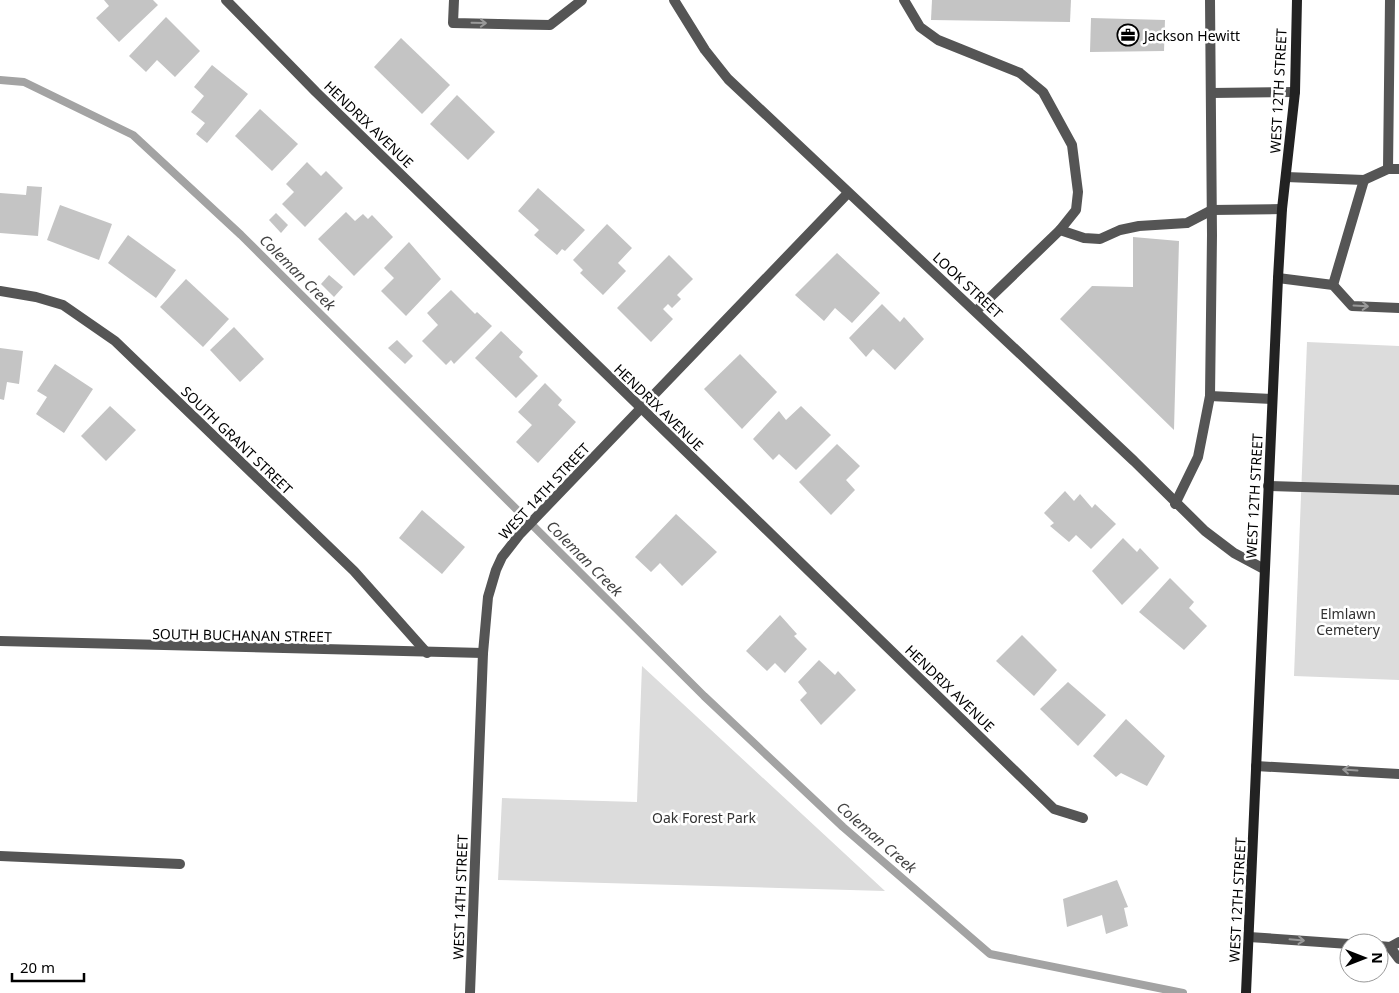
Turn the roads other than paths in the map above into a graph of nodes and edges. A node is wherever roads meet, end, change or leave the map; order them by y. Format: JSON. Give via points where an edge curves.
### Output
{"nodes":[{"id":1,"x":226,"y":0,"type":"edge"},
{"id":2,"x":454,"y":0,"type":"edge"},
{"id":3,"x":582,"y":0,"type":"edge"},
{"id":4,"x":674,"y":0,"type":"edge"},
{"id":5,"x":904,"y":0,"type":"edge"},
{"id":6,"x":1210,"y":0,"type":"edge"},
{"id":7,"x":1297,"y":0,"type":"edge"},
{"id":8,"x":1390,"y":0,"type":"edge"},
{"id":9,"x":1295,"y":92,"type":"junction"},
{"id":10,"x":1211,"y":93,"type":"junction"},
{"id":11,"x":1388,"y":169,"type":"junction"},
{"id":12,"x":1399,"y":169,"type":"edge"},
{"id":13,"x":1286,"y":177,"type":"junction"},
{"id":14,"x":1364,"y":180,"type":"junction"},
{"id":15,"x":848,"y":193,"type":"junction"},
{"id":16,"x":1212,"y":210,"type":"junction"},
{"id":17,"x":1282,"y":210,"type":"junction"},
{"id":18,"x":1060,"y":230,"type":"junction"},
{"id":19,"x":1278,"y":278,"type":"junction"},
{"id":20,"x":1333,"y":285,"type":"junction"},
{"id":21,"x":0,"y":291,"type":"edge"},
{"id":22,"x":1399,"y":308,"type":"edge"},
{"id":23,"x":976,"y":311,"type":"junction"},
{"id":24,"x":1210,"y":396,"type":"junction"},
{"id":25,"x":1272,"y":399,"type":"junction"},
{"id":26,"x":641,"y":409,"type":"junction"},
{"id":27,"x":1268,"y":486,"type":"junction"},
{"id":28,"x":1399,"y":490,"type":"edge"},
{"id":29,"x":1175,"y":504,"type":"junction"},
{"id":30,"x":1264,"y":568,"type":"junction"},
{"id":31,"x":0,"y":642,"type":"edge"},
{"id":32,"x":427,"y":653,"type":"junction"},
{"id":33,"x":483,"y":653,"type":"junction"},
{"id":34,"x":1256,"y":766,"type":"junction"},
{"id":35,"x":1399,"y":774,"type":"edge"},
{"id":36,"x":1083,"y":818,"type":"dead end"},
{"id":37,"x":0,"y":856,"type":"edge"},
{"id":38,"x":180,"y":864,"type":"dead end"},
{"id":39,"x":1249,"y":937,"type":"junction"},
{"id":40,"x":1339,"y":943,"type":"edge"},
{"id":41,"x":1394,"y":944,"type":"edge"},
{"id":42,"x":1399,"y":959,"type":"edge"},
{"id":43,"x":470,"y":993,"type":"edge"},
{"id":44,"x":1246,"y":993,"type":"edge"}],
"edges":[{"from":1,"to":26,"type":"street","name":"HENDRIX AVENUE"},
{"from":2,"to":3,"type":"street","one_way":true,"via":[[453,23],[550,25]]},
{"from":4,"to":15,"type":"street","name":"LOOK STREET","via":[[705,50],[728,79]]},
{"from":5,"to":18,"type":"street","via":[[920,27],[938,40],[1020,73],[1043,92],[1072,145],[1075,165],[1076,210]]},
{"from":6,"to":10,"type":"street"},
{"from":7,"to":9,"type":"main road","name":"WEST 12TH STREET"},
{"from":8,"to":11,"type":"street"},
{"from":9,"to":10,"type":"street"},
{"from":9,"to":13,"type":"main road","name":"WEST 12TH STREET"},
{"from":10,"to":16,"type":"street"},
{"from":11,"to":12,"type":"street"},
{"from":11,"to":14,"type":"street"},
{"from":13,"to":14,"type":"street"},
{"from":13,"to":17,"type":"main road","name":"WEST 12TH STREET"},
{"from":14,"to":20,"type":"street"},
{"from":15,"to":23,"type":"street","name":"LOOK STREET"},
{"from":15,"to":26,"type":"street","name":"WEST 14TH STREET"},
{"from":16,"to":17,"type":"street"},
{"from":16,"to":18,"type":"street","via":[[1187,223],[1138,226],[1100,239],[1084,238]]},
{"from":16,"to":24,"type":"street"},
{"from":17,"to":19,"type":"main road","name":"WEST 12TH STREET"},
{"from":18,"to":23,"type":"street"},
{"from":19,"to":20,"type":"street"},
{"from":19,"to":25,"type":"main road","name":"WEST 12TH STREET"},
{"from":20,"to":22,"type":"street","one_way":true,"via":[[1352,306]]},
{"from":21,"to":32,"type":"street","name":"SOUTH GRANT STREET","via":[[36,296],[63,306],[115,341],[354,571]]},
{"from":23,"to":29,"type":"street","name":"LOOK STREET"},
{"from":24,"to":25,"type":"street"},
{"from":24,"to":29,"type":"street","via":[[1198,457]]},
{"from":25,"to":27,"type":"main road","name":"WEST 12TH STREET"},
{"from":26,"to":33,"type":"street","name":"WEST 14TH STREET","via":[[545,507],[502,557],[488,597]]},
{"from":26,"to":36,"type":"street","name":"HENDRIX AVENUE","via":[[1054,809]]},
{"from":27,"to":28,"type":"street"},
{"from":27,"to":30,"type":"main road","name":"WEST 12TH STREET"},
{"from":29,"to":30,"type":"street","name":"LOOK STREET","via":[[1234,553]]},
{"from":30,"to":34,"type":"main road","name":"WEST 12TH STREET"},
{"from":31,"to":32,"type":"street","name":"SOUTH BUCHANAN STREET"},
{"from":32,"to":33,"type":"street","name":"SOUTH BUCHANAN STREET"},
{"from":33,"to":43,"type":"street","name":"WEST 14TH STREET"},
{"from":35,"to":34,"type":"street","one_way":true},
{"from":34,"to":39,"type":"main road","name":"WEST 12TH STREET"},
{"from":37,"to":38,"type":"street"},
{"from":39,"to":40,"type":"street","one_way":true},
{"from":39,"to":44,"type":"main road","name":"WEST 12TH STREET"},
{"from":41,"to":42,"type":"street"}]}
